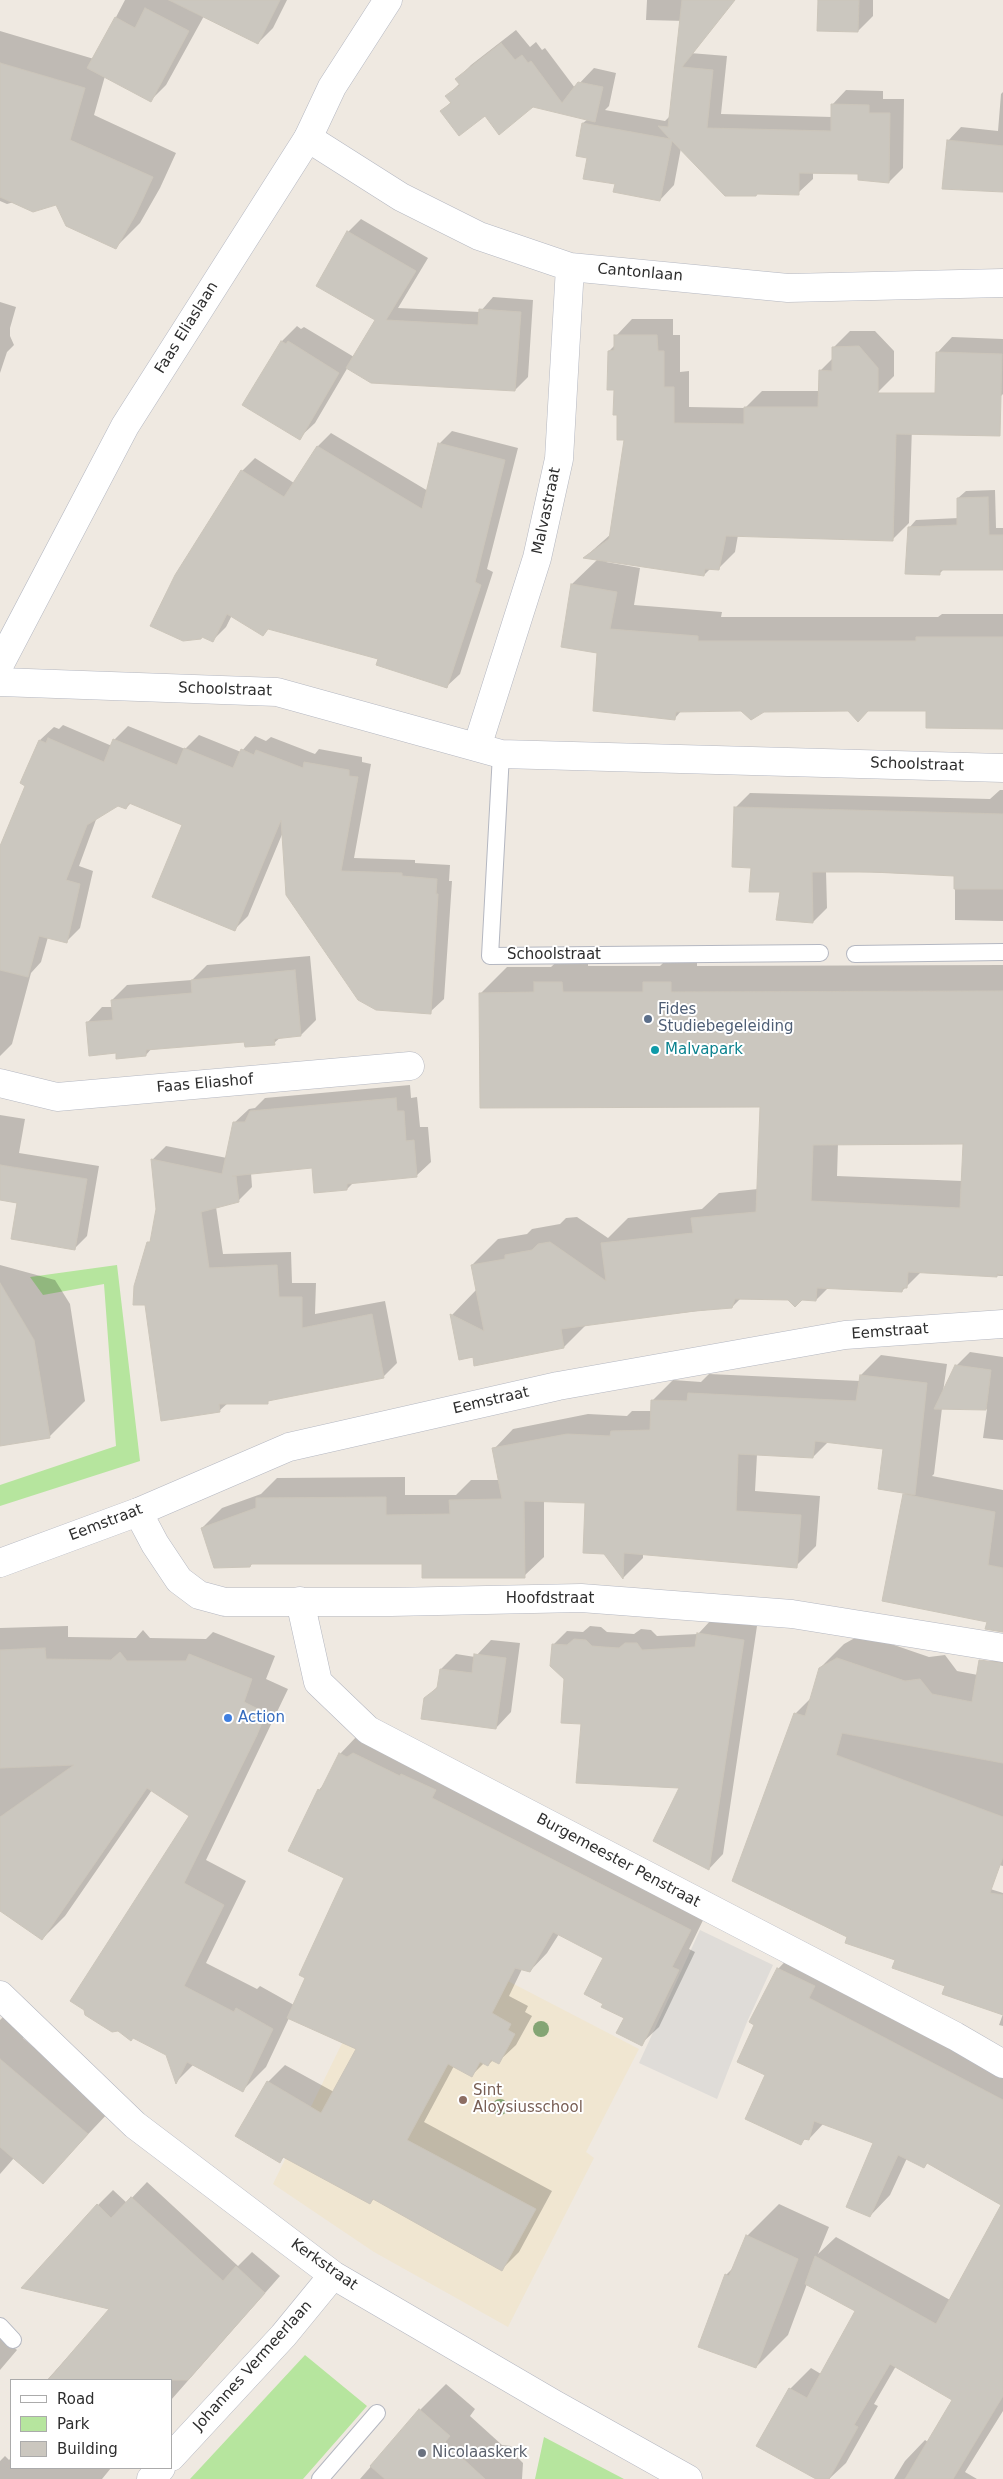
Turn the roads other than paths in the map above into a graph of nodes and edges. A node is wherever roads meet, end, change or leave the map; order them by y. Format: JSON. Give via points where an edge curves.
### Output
{"nodes":[{"id":1,"x":388,"y":0,"type":"edge"},
{"id":2,"x":308,"y":138,"type":"junction"},
{"id":3,"x":570,"y":267,"type":"junction"},
{"id":4,"x":1003,"y":283,"type":"edge"},
{"id":5,"x":0,"y":664,"type":"edge"},
{"id":6,"x":0,"y":682,"type":"edge"},
{"id":7,"x":489,"y":750,"type":"junction"},
{"id":8,"x":1003,"y":768,"type":"edge"},
{"id":9,"x":1003,"y":952,"type":"edge"},
{"id":10,"x":820,"y":953,"type":"dead end"},
{"id":11,"x":855,"y":954,"type":"dead end"},
{"id":12,"x":410,"y":1066,"type":"dead end"},
{"id":13,"x":0,"y":1083,"type":"edge"},
{"id":14,"x":1003,"y":1324,"type":"edge"},
{"id":15,"x":138,"y":1512,"type":"junction"},
{"id":16,"x":0,"y":1563,"type":"edge"},
{"id":17,"x":300,"y":1601,"type":"junction"},
{"id":18,"x":1003,"y":1648,"type":"edge"},
{"id":19,"x":0,"y":1995,"type":"edge"},
{"id":20,"x":1003,"y":2064,"type":"edge"},
{"id":21,"x":333,"y":2275,"type":"junction"},
{"id":22,"x":0,"y":2326,"type":"edge"},
{"id":23,"x":13,"y":2340,"type":"dead end"},
{"id":24,"x":377,"y":2413,"type":"dead end"},
{"id":25,"x":172,"y":2456,"type":"edge"},
{"id":26,"x":160,"y":2469,"type":"edge"},
{"id":27,"x":151,"y":2479,"type":"edge"},
{"id":28,"x":320,"y":2479,"type":"edge"},
{"id":29,"x":688,"y":2479,"type":"edge"}],
"edges":[{"from":1,"to":2,"type":"street","name":"Faas Eliaslaan","via":[[332,87]]},
{"from":2,"to":3,"type":"street","name":"Cantonlaan","via":[[401,197],[480,236]]},
{"from":2,"to":5,"type":"street","name":"Faas Eliaslaan","via":[[125,426]]},
{"from":3,"to":4,"type":"street","name":"Cantonlaan","via":[[788,288]]},
{"from":3,"to":7,"type":"street","name":"Malvastraat","via":[[559,459],[538,558]]},
{"from":6,"to":7,"type":"street","name":"Schoolstraat","via":[[277,692]]},
{"from":7,"to":8,"type":"street","name":"Schoolstraat"},
{"from":7,"to":10,"type":"lane","name":"Schoolstraat","via":[[490,956]]},
{"from":9,"to":11,"type":"lane"},
{"from":12,"to":13,"type":"street","name":"Faas Eliashof","via":[[57,1097]]},
{"from":14,"to":15,"type":"street","name":"Eemstraat","via":[[845,1335],[558,1386],[289,1447]]},
{"from":15,"to":16,"type":"street","name":"Eemstraat"},
{"from":15,"to":17,"type":"street","name":"Hoofdstraat","via":[[179,1580],[199,1595],[225,1602]]},
{"from":17,"to":18,"type":"street","name":"Hoofdstraat","via":[[582,1598],[792,1614]]},
{"from":17,"to":20,"type":"street","name":"Burgemeester Penstraat","via":[[318,1682],[368,1730]]},
{"from":19,"to":21,"type":"street","name":"Kerkstraat","via":[[135,2126]]},
{"from":21,"to":25,"type":"street","name":"Johannes Vermeerlaan"},
{"from":21,"to":29,"type":"street","name":"Kerkstraat"},
{"from":22,"to":23,"type":"lane"},
{"from":24,"to":28,"type":"lane"},
{"from":26,"to":27,"type":"street"}]}
